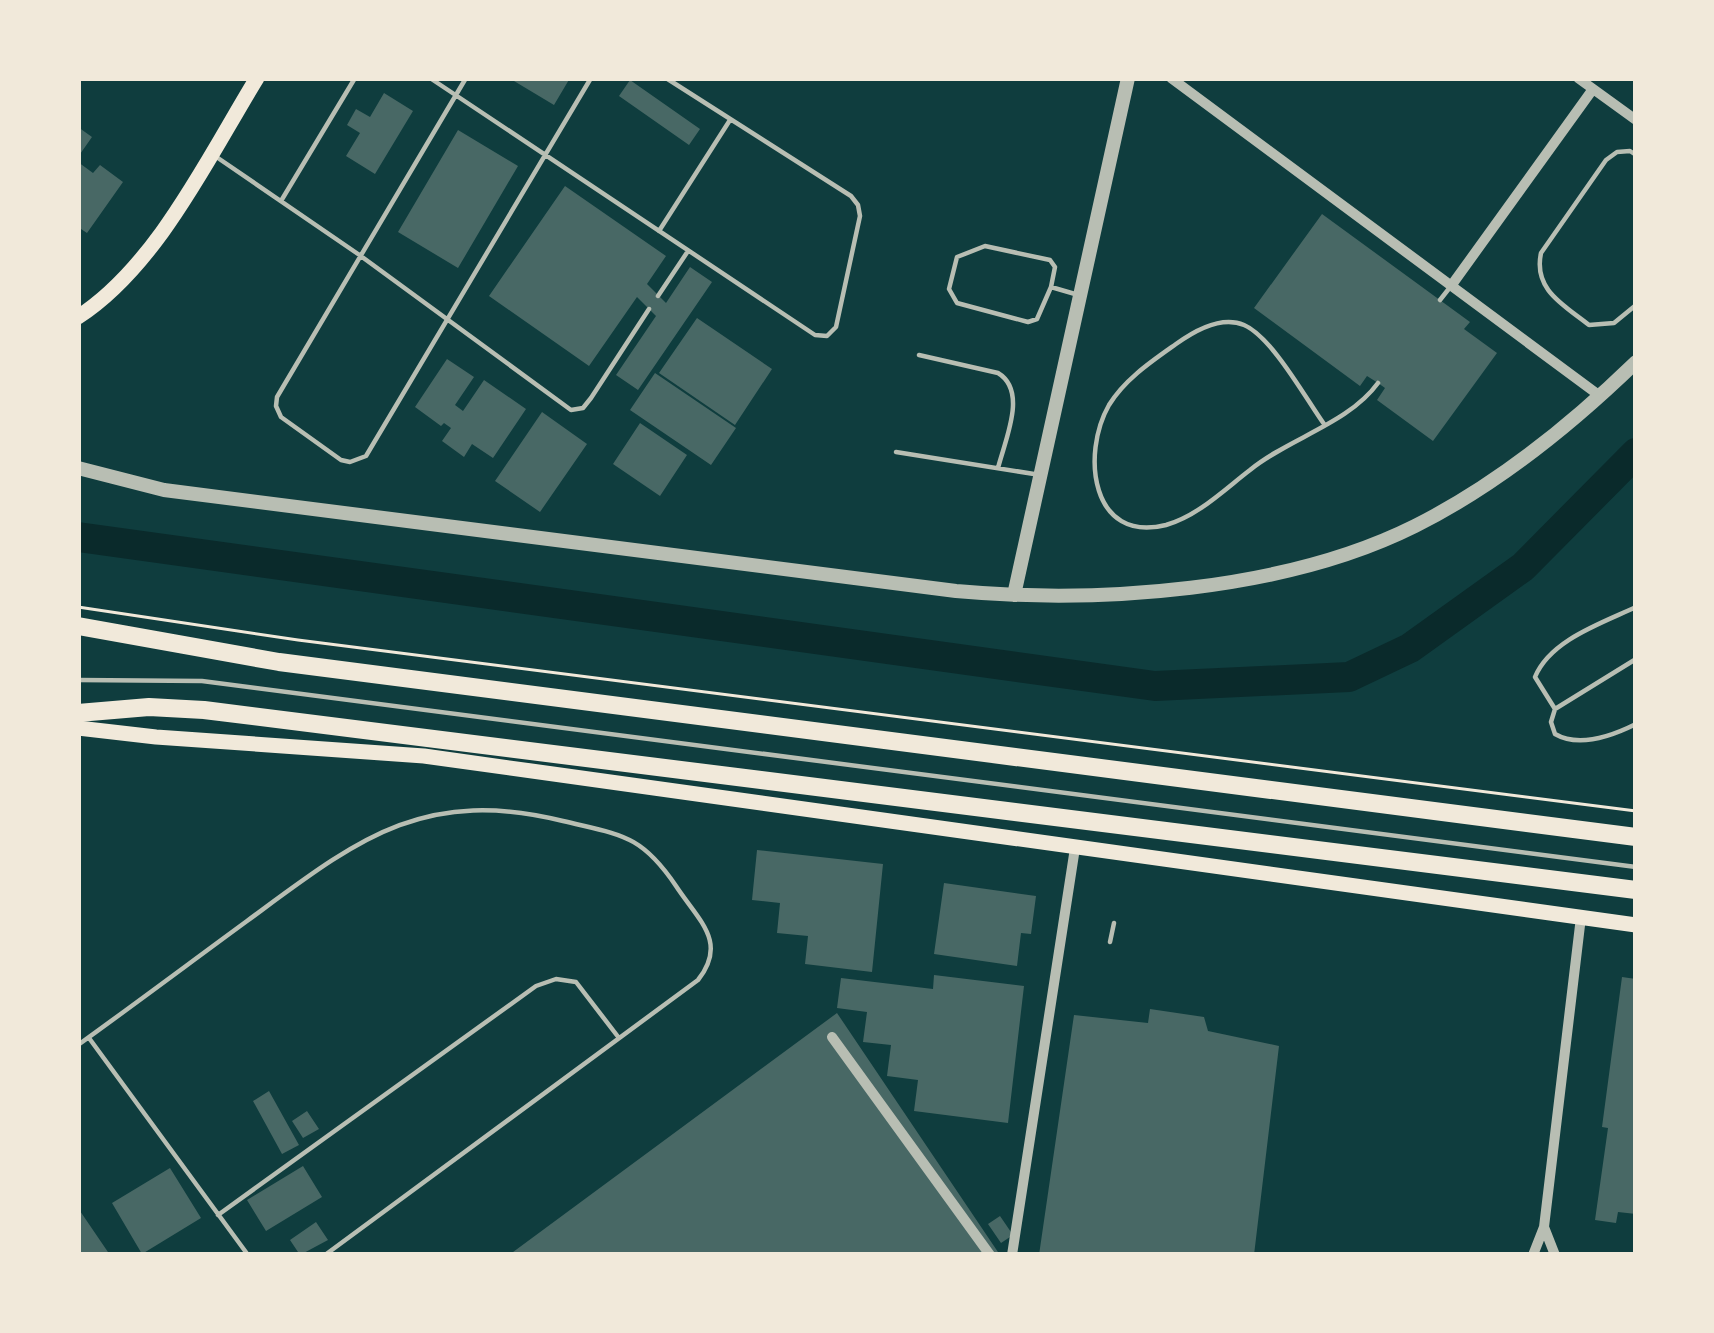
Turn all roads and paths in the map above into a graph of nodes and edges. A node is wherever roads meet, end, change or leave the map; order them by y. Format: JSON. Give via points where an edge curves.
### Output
{"nodes":[{"id":1,"x":257,"y":78,"type":"edge"},
{"id":2,"x":355,"y":78,"type":"edge"},
{"id":3,"x":430,"y":78,"type":"edge"},
{"id":4,"x":466,"y":78,"type":"edge"},
{"id":5,"x":591,"y":78,"type":"edge"},
{"id":6,"x":666,"y":78,"type":"edge"},
{"id":7,"x":1128,"y":78,"type":"edge"},
{"id":8,"x":1171,"y":78,"type":"edge"},
{"id":9,"x":1578,"y":78,"type":"edge"},
{"id":10,"x":1593,"y":89,"type":"junction"},
{"id":11,"x":456,"y":95,"type":"junction"},
{"id":12,"x":731,"y":119,"type":"junction"},
{"id":13,"x":1636,"y":120,"type":"edge"},
{"id":14,"x":211,"y":153,"type":"junction"},
{"id":15,"x":544,"y":154,"type":"junction"},
{"id":16,"x":1636,"y":155,"type":"edge"},
{"id":17,"x":280,"y":201,"type":"junction"},
{"id":18,"x":659,"y":231,"type":"junction"},
{"id":19,"x":688,"y":251,"type":"junction"},
{"id":20,"x":358,"y":254,"type":"junction"},
{"id":21,"x":1451,"y":286,"type":"junction"},
{"id":22,"x":1051,"y":287,"type":"junction"},
{"id":23,"x":1079,"y":295,"type":"junction"},
{"id":24,"x":658,"y":296,"type":"dead end"},
{"id":25,"x":1440,"y":300,"type":"dead end"},
{"id":26,"x":1636,"y":305,"type":"edge"},
{"id":27,"x":649,"y":310,"type":"dead end"},
{"id":28,"x":78,"y":317,"type":"edge"},
{"id":29,"x":448,"y":320,"type":"junction"},
{"id":30,"x":919,"y":355,"type":"dead end"},
{"id":31,"x":1636,"y":362,"type":"edge"},
{"id":32,"x":1378,"y":383,"type":"dead end"},
{"id":33,"x":1600,"y":396,"type":"junction"},
{"id":34,"x":1324,"y":424,"type":"junction"},
{"id":35,"x":896,"y":452,"type":"dead end"},
{"id":36,"x":78,"y":468,"type":"edge"},
{"id":37,"x":998,"y":468,"type":"junction"},
{"id":38,"x":1040,"y":475,"type":"junction"},
{"id":39,"x":1014,"y":595,"type":"junction"},
{"id":40,"x":78,"y":607,"type":"edge"},
{"id":41,"x":1636,"y":607,"type":"edge"},
{"id":42,"x":78,"y":626,"type":"edge"},
{"id":43,"x":1636,"y":659,"type":"edge"},
{"id":44,"x":78,"y":680,"type":"edge"},
{"id":45,"x":1555,"y":709,"type":"junction"},
{"id":46,"x":78,"y":713,"type":"edge"},
{"id":47,"x":1636,"y":724,"type":"edge"},
{"id":48,"x":78,"y":728,"type":"edge"},
{"id":49,"x":1636,"y":811,"type":"edge"},
{"id":50,"x":1636,"y":837,"type":"edge"},
{"id":51,"x":1075,"y":848,"type":"junction"},
{"id":52,"x":1636,"y":867,"type":"edge"},
{"id":53,"x":1636,"y":890,"type":"edge"},
{"id":54,"x":1581,"y":917,"type":"junction"},
{"id":55,"x":1114,"y":923,"type":"dead end"},
{"id":56,"x":1636,"y":925,"type":"edge"},
{"id":57,"x":1110,"y":942,"type":"dead end"},
{"id":58,"x":832,"y":1037,"type":"dead end"},
{"id":59,"x":89,"y":1038,"type":"junction"},
{"id":60,"x":619,"y":1038,"type":"junction"},
{"id":61,"x":78,"y":1046,"type":"edge"},
{"id":62,"x":218,"y":1215,"type":"junction"},
{"id":63,"x":1544,"y":1227,"type":"junction"},
{"id":64,"x":248,"y":1255,"type":"edge"},
{"id":65,"x":325,"y":1255,"type":"edge"},
{"id":66,"x":990,"y":1255,"type":"edge"},
{"id":67,"x":1012,"y":1255,"type":"edge"},
{"id":68,"x":1533,"y":1255,"type":"edge"},
{"id":69,"x":1555,"y":1255,"type":"edge"}],
"edges":[{"from":1,"to":14,"type":"main road"},
{"from":2,"to":17,"type":"lane"},
{"from":3,"to":11,"type":"lane"},
{"from":4,"to":11,"type":"lane"},
{"from":5,"to":15,"type":"lane"},
{"from":6,"to":12,"type":"lane"},
{"from":7,"to":23,"type":"street"},
{"from":8,"to":21,"type":"street"},
{"from":9,"to":10,"type":"street"},
{"from":10,"to":13,"type":"street"},
{"from":10,"to":21,"type":"street"},
{"from":11,"to":15,"type":"lane"},
{"from":11,"to":20,"type":"lane"},
{"from":12,"to":18,"type":"lane"},
{"from":12,"to":19,"type":"lane","via":[[858,205],[836,327],[814,335]]},
{"from":14,"to":17,"type":"lane"},
{"from":14,"to":28,"type":"main road","via":[[144,255]]},
{"from":15,"to":18,"type":"lane"},
{"from":15,"to":29,"type":"lane"},
{"from":16,"to":26,"type":"lane","via":[[1617,152],[1606,160],[1538,267],[1550,294],[1589,326],[1622,320]]},
{"from":17,"to":20,"type":"lane"},
{"from":18,"to":19,"type":"lane"},
{"from":19,"to":24,"type":"lane"},
{"from":20,"to":29,"type":"lane"},
{"from":20,"to":29,"type":"lane","via":[[277,397],[280,417],[341,460],[358,460]]},
{"from":21,"to":25,"type":"lane"},
{"from":21,"to":33,"type":"street"},
{"from":22,"to":22,"type":"lane","via":[[1028,322],[957,303],[949,289],[957,257],[985,246],[1050,260]]},
{"from":22,"to":23,"type":"lane"},
{"from":23,"to":38,"type":"street"},
{"from":27,"to":29,"type":"lane","via":[[591,398],[571,410]]},
{"from":30,"to":37,"type":"lane","via":[[1009,380],[1013,403]]},
{"from":31,"to":33,"type":"street"},
{"from":32,"to":34,"type":"lane"},
{"from":33,"to":39,"type":"street","via":[[1449,507],[1341,556],[1175,587]]},
{"from":34,"to":34,"type":"lane","via":[[1166,524],[1132,527],[1112,514],[1095,483],[1094,448],[1109,406],[1135,374],[1196,330],[1220,323],[1242,324],[1261,337]]},
{"from":35,"to":37,"type":"lane"},
{"from":36,"to":39,"type":"street","via":[[164,490]]},
{"from":37,"to":38,"type":"lane"},
{"from":38,"to":39,"type":"street"},
{"from":40,"to":49,"type":"path"},
{"from":41,"to":45,"type":"lane","via":[[1540,664],[1535,677]]},
{"from":42,"to":50,"type":"highway","via":[[266,661]]},
{"from":43,"to":45,"type":"lane"},
{"from":44,"to":52,"type":"lane","via":[[202,681]]},
{"from":45,"to":47,"type":"lane","via":[[1551,722],[1563,739],[1603,738]]},
{"from":46,"to":53,"type":"highway","via":[[204,710]]},
{"from":48,"to":51,"type":"main road","via":[[424,756]]},
{"from":51,"to":54,"type":"main road"},
{"from":51,"to":67,"type":"street"},
{"from":54,"to":56,"type":"main road"},
{"from":54,"to":63,"type":"street"},
{"from":55,"to":57,"type":"lane"},
{"from":58,"to":66,"type":"street"},
{"from":59,"to":60,"type":"lane","via":[[347,848],[459,810],[536,814],[629,837],[656,857],[713,942],[712,962]]},
{"from":59,"to":61,"type":"lane"},
{"from":59,"to":62,"type":"lane"},
{"from":60,"to":62,"type":"lane","via":[[576,982],[536,986]]},
{"from":60,"to":65,"type":"lane"},
{"from":62,"to":64,"type":"lane"},
{"from":63,"to":68,"type":"street"},
{"from":63,"to":69,"type":"street"}]}
